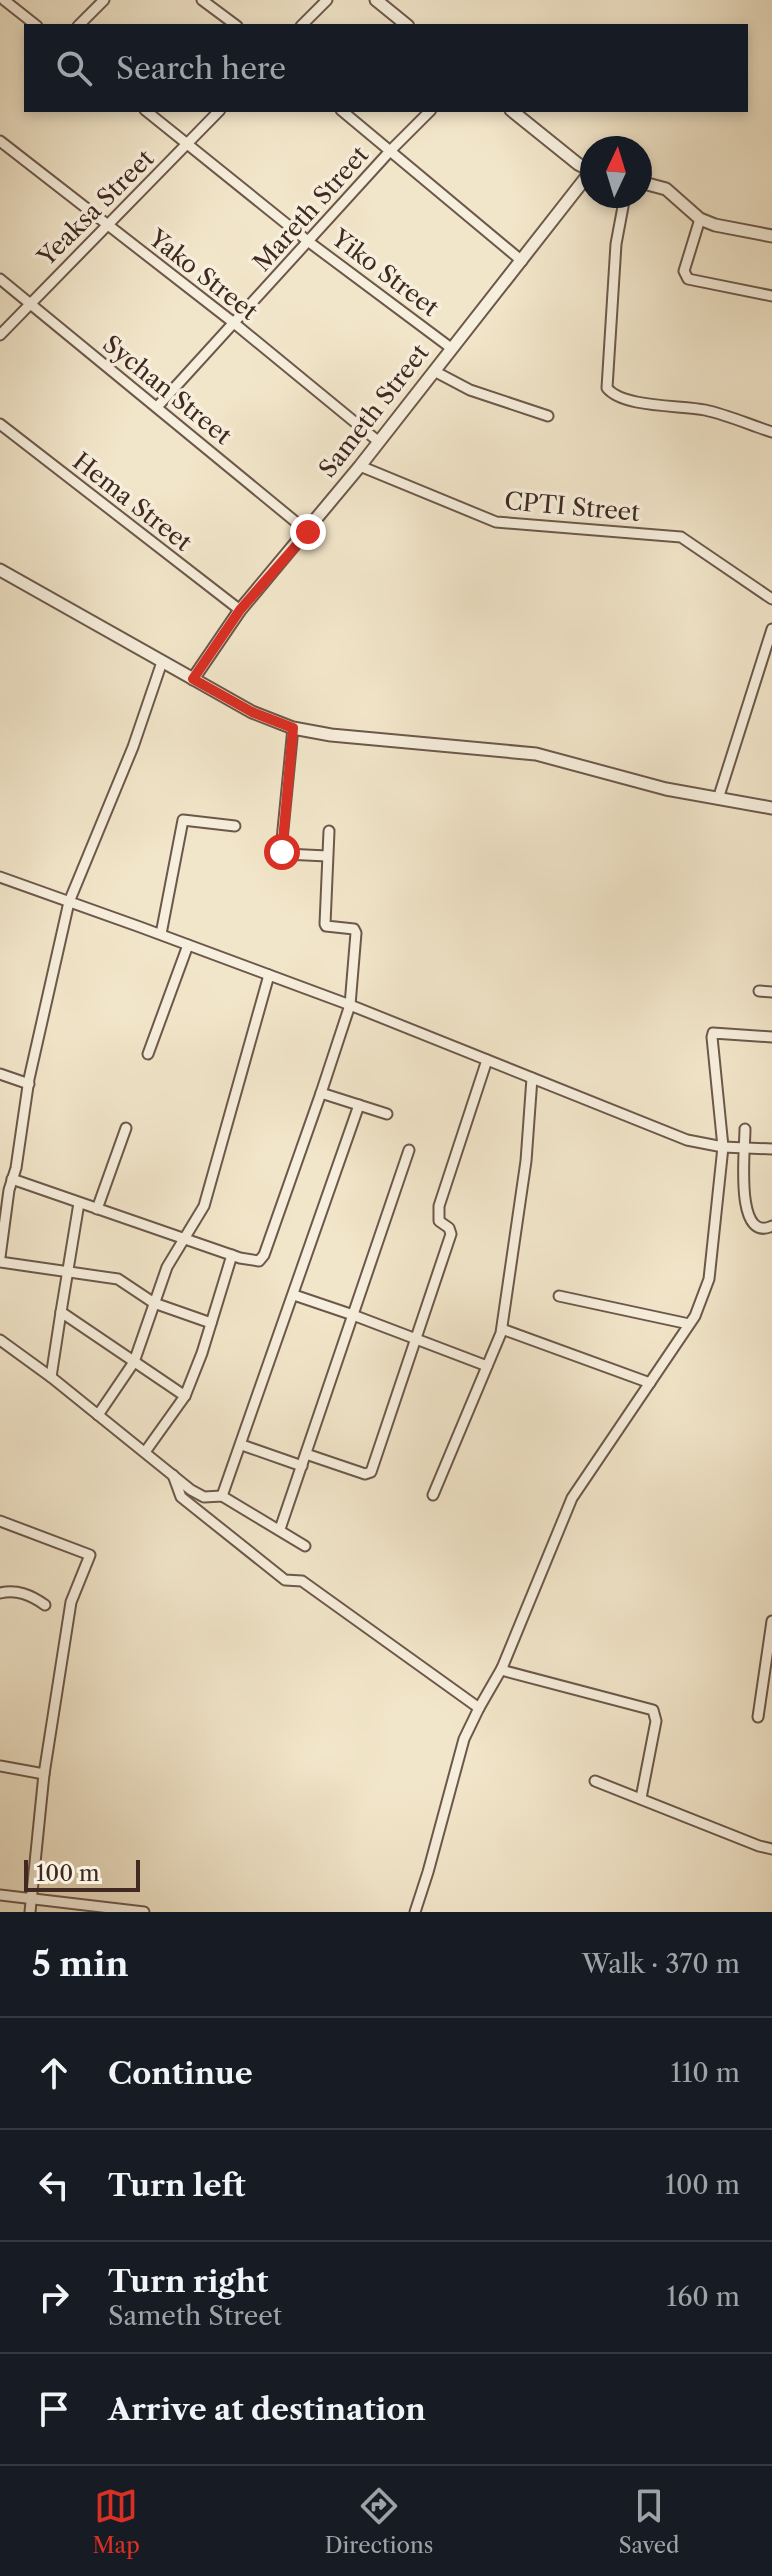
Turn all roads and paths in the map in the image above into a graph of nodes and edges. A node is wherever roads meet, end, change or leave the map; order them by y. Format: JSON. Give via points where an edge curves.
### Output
{"nodes":[{"id":1,"x":4,"y":0,"type":"edge"},
{"id":2,"x":104,"y":0,"type":"edge"},
{"id":3,"x":202,"y":0,"type":"edge"},
{"id":4,"x":327,"y":0,"type":"edge"},
{"id":5,"x":376,"y":0,"type":"edge"},
{"id":6,"x":34,"y":24,"type":"edge"},
{"id":7,"x":80,"y":24,"type":"edge"},
{"id":8,"x":234,"y":24,"type":"edge"},
{"id":9,"x":303,"y":24,"type":"edge"},
{"id":10,"x":406,"y":24,"type":"edge"},
{"id":11,"x":148,"y":112,"type":"edge"},
{"id":12,"x":218,"y":112,"type":"edge"},
{"id":13,"x":343,"y":112,"type":"edge"},
{"id":14,"x":429,"y":112,"type":"edge"},
{"id":15,"x":513,"y":112,"type":"edge"},
{"id":16,"x":0,"y":141,"type":"edge"},
{"id":17,"x":188,"y":143,"type":"junction"},
{"id":18,"x":390,"y":151,"type":"junction"},
{"id":19,"x":580,"y":165,"type":"edge"},
{"id":20,"x":652,"y":185,"type":"edge"},
{"id":21,"x":580,"y":186,"type":"edge"},
{"id":22,"x":623,"y":208,"type":"edge"},
{"id":23,"x":700,"y":219,"type":"junction"},
{"id":24,"x":107,"y":226,"type":"junction"},
{"id":25,"x":772,"y":236,"type":"edge"},
{"id":26,"x":309,"y":242,"type":"junction"},
{"id":27,"x":522,"y":261,"type":"junction"},
{"id":28,"x":0,"y":279,"type":"edge"},
{"id":29,"x":772,"y":296,"type":"edge"},
{"id":30,"x":30,"y":303,"type":"junction"},
{"id":31,"x":234,"y":323,"type":"junction"},
{"id":32,"x":0,"y":335,"type":"edge"},
{"id":33,"x":451,"y":348,"type":"junction"},
{"id":34,"x":434,"y":371,"type":"junction"},
{"id":35,"x":157,"y":407,"type":"junction"},
{"id":36,"x":548,"y":416,"type":"dead end"},
{"id":37,"x":0,"y":424,"type":"edge"},
{"id":38,"x":772,"y":432,"type":"edge"},
{"id":39,"x":379,"y":442,"type":"junction"},
{"id":40,"x":360,"y":466,"type":"junction"},
{"id":41,"x":308,"y":532,"type":"junction"},
{"id":42,"x":0,"y":570,"type":"edge"},
{"id":43,"x":772,"y":599,"type":"edge"},
{"id":44,"x":240,"y":610,"type":"junction"},
{"id":45,"x":772,"y":629,"type":"edge"},
{"id":46,"x":162,"y":662,"type":"junction"},
{"id":47,"x":193,"y":679,"type":"junction"},
{"id":48,"x":293,"y":728,"type":"junction"},
{"id":49,"x":718,"y":799,"type":"junction"},
{"id":50,"x":772,"y":808,"type":"edge"},
{"id":51,"x":235,"y":826,"type":"dead end"},
{"id":52,"x":329,"y":831,"type":"dead end"},
{"id":53,"x":327,"y":856,"type":"junction"},
{"id":54,"x":0,"y":877,"type":"edge"},
{"id":55,"x":69,"y":902,"type":"junction"},
{"id":56,"x":161,"y":934,"type":"junction"},
{"id":57,"x":188,"y":945,"type":"junction"},
{"id":58,"x":269,"y":975,"type":"junction"},
{"id":59,"x":759,"y":991,"type":"dead end"},
{"id":60,"x":772,"y":992,"type":"edge"},
{"id":61,"x":350,"y":1005,"type":"junction"},
{"id":62,"x":772,"y":1037,"type":"edge"},
{"id":63,"x":148,"y":1054,"type":"dead end"},
{"id":64,"x":487,"y":1060,"type":"junction"},
{"id":65,"x":0,"y":1074,"type":"edge"},
{"id":66,"x":532,"y":1078,"type":"junction"},
{"id":67,"x":29,"y":1084,"type":"junction"},
{"id":68,"x":321,"y":1093,"type":"junction"},
{"id":69,"x":359,"y":1105,"type":"junction"},
{"id":70,"x":387,"y":1114,"type":"dead end"},
{"id":71,"x":126,"y":1128,"type":"dead end"},
{"id":72,"x":745,"y":1129,"type":"dead end"},
{"id":73,"x":723,"y":1147,"type":"junction"},
{"id":74,"x":745,"y":1148,"type":"junction"},
{"id":75,"x":772,"y":1149,"type":"edge"},
{"id":76,"x":409,"y":1150,"type":"dead end"},
{"id":77,"x":12,"y":1179,"type":"junction"},
{"id":78,"x":79,"y":1203,"type":"junction"},
{"id":79,"x":97,"y":1209,"type":"junction"},
{"id":80,"x":772,"y":1226,"type":"edge"},
{"id":81,"x":185,"y":1239,"type":"junction"},
{"id":82,"x":232,"y":1255,"type":"junction"},
{"id":83,"x":0,"y":1260,"type":"edge"},
{"id":84,"x":68,"y":1272,"type":"junction"},
{"id":85,"x":294,"y":1295,"type":"junction"},
{"id":86,"x":559,"y":1296,"type":"dead end"},
{"id":87,"x":154,"y":1303,"type":"junction"},
{"id":88,"x":61,"y":1312,"type":"junction"},
{"id":89,"x":353,"y":1315,"type":"junction"},
{"id":90,"x":211,"y":1323,"type":"junction"},
{"id":91,"x":689,"y":1324,"type":"junction"},
{"id":92,"x":502,"y":1329,"type":"junction"},
{"id":93,"x":0,"y":1340,"type":"edge"},
{"id":94,"x":417,"y":1341,"type":"junction"},
{"id":95,"x":134,"y":1362,"type":"junction"},
{"id":96,"x":487,"y":1366,"type":"junction"},
{"id":97,"x":51,"y":1377,"type":"junction"},
{"id":98,"x":650,"y":1383,"type":"junction"},
{"id":99,"x":185,"y":1396,"type":"junction"},
{"id":100,"x":98,"y":1415,"type":"junction"},
{"id":101,"x":242,"y":1445,"type":"junction"},
{"id":102,"x":145,"y":1452,"type":"junction"},
{"id":103,"x":306,"y":1454,"type":"junction"},
{"id":104,"x":302,"y":1466,"type":"junction"},
{"id":105,"x":173,"y":1475,"type":"junction"},
{"id":106,"x":433,"y":1495,"type":"dead end"},
{"id":107,"x":222,"y":1496,"type":"junction"},
{"id":108,"x":0,"y":1521,"type":"edge"},
{"id":109,"x":280,"y":1529,"type":"junction"},
{"id":110,"x":305,"y":1546,"type":"dead end"},
{"id":111,"x":0,"y":1593,"type":"edge"},
{"id":112,"x":45,"y":1605,"type":"dead end"},
{"id":113,"x":772,"y":1621,"type":"edge"},
{"id":114,"x":502,"y":1668,"type":"junction"},
{"id":115,"x":479,"y":1708,"type":"junction"},
{"id":116,"x":758,"y":1717,"type":"dead end"},
{"id":117,"x":0,"y":1766,"type":"edge"},
{"id":118,"x":44,"y":1774,"type":"junction"},
{"id":119,"x":595,"y":1781,"type":"dead end"},
{"id":120,"x":641,"y":1798,"type":"junction"},
{"id":121,"x":772,"y":1849,"type":"edge"},
{"id":122,"x":0,"y":1895,"type":"edge"},
{"id":123,"x":32,"y":1898,"type":"junction"},
{"id":124,"x":30,"y":1912,"type":"edge"},
{"id":125,"x":144,"y":1912,"type":"edge"},
{"id":126,"x":415,"y":1912,"type":"edge"}],
"edges":[{"from":1,"to":6,"type":"street"},
{"from":2,"to":7,"type":"street"},
{"from":3,"to":8,"type":"street"},
{"from":4,"to":9,"type":"street"},
{"from":5,"to":10,"type":"street"},
{"from":11,"to":17,"type":"street","name":"Yiko Street"},
{"from":12,"to":17,"type":"street","name":"Yeaksa Street"},
{"from":13,"to":18,"type":"street"},
{"from":14,"to":18,"type":"street","name":"Mareth Street"},
{"from":15,"to":19,"type":"street"},
{"from":16,"to":24,"type":"street","name":"Yako Street"},
{"from":17,"to":24,"type":"street","name":"Yeaksa Street"},
{"from":17,"to":26,"type":"street","name":"Yiko Street"},
{"from":18,"to":26,"type":"street","name":"Mareth Street"},
{"from":18,"to":27,"type":"street"},
{"from":20,"to":23,"type":"street","via":[[666,189]]},
{"from":21,"to":27,"type":"street","name":"Sameth Street"},
{"from":22,"to":38,"type":"street","via":[[607,388],[641,402],[706,410]]},
{"from":23,"to":25,"type":"street"},
{"from":23,"to":29,"type":"street","via":[[685,276]]},
{"from":24,"to":30,"type":"street","name":"Yeaksa Street"},
{"from":24,"to":31,"type":"street","name":"Yako Street"},
{"from":26,"to":31,"type":"street","name":"Mareth Street"},
{"from":26,"to":33,"type":"street","name":"Yiko Street"},
{"from":27,"to":33,"type":"street","name":"Sameth Street"},
{"from":28,"to":30,"type":"street","name":"Sychan Street"},
{"from":30,"to":32,"type":"street","name":"Yeaksa Street"},
{"from":30,"to":35,"type":"street","name":"Sychan Street"},
{"from":31,"to":35,"type":"street","name":"Mareth Street"},
{"from":31,"to":39,"type":"street","name":"Yako Street"},
{"from":33,"to":34,"type":"street","name":"Sameth Street"},
{"from":34,"to":36,"type":"street","via":[[470,390]]},
{"from":34,"to":39,"type":"street","name":"Sameth Street"},
{"from":35,"to":41,"type":"street","name":"Sychan Street"},
{"from":37,"to":44,"type":"street","name":"Hema Street"},
{"from":39,"to":40,"type":"street","name":"Sameth Street"},
{"from":40,"to":41,"type":"street","name":"Sameth Street"},
{"from":40,"to":43,"type":"street","name":"CPTI Street","via":[[496,522],[681,537]]},
{"from":41,"to":44,"type":"street","name":"Sameth Street"},
{"from":42,"to":46,"type":"street"},
{"from":44,"to":47,"type":"street","name":"Sameth Street"},
{"from":45,"to":49,"type":"street"},
{"from":46,"to":47,"type":"street"},
{"from":46,"to":55,"type":"street"},
{"from":47,"to":48,"type":"street"},
{"from":48,"to":49,"type":"street","via":[[536,754]]},
{"from":48,"to":53,"type":"street","via":[[281,850]]},
{"from":49,"to":50,"type":"street"},
{"from":51,"to":56,"type":"street","via":[[183,820]]},
{"from":52,"to":53,"type":"street"},
{"from":53,"to":61,"type":"street","via":[[325,924],[356,933]]},
{"from":54,"to":55,"type":"street"},
{"from":55,"to":56,"type":"street"},
{"from":55,"to":67,"type":"street"},
{"from":56,"to":57,"type":"street"},
{"from":57,"to":58,"type":"street"},
{"from":57,"to":63,"type":"street"},
{"from":58,"to":61,"type":"street"},
{"from":58,"to":81,"type":"street","via":[[204,1206]]},
{"from":59,"to":60,"type":"street"},
{"from":61,"to":64,"type":"street"},
{"from":61,"to":68,"type":"street"},
{"from":62,"to":73,"type":"street","via":[[713,1033]]},
{"from":64,"to":66,"type":"street"},
{"from":64,"to":94,"type":"street","via":[[439,1206],[439,1221],[451,1234]]},
{"from":65,"to":67,"type":"street"},
{"from":66,"to":73,"type":"street","via":[[687,1140]]},
{"from":66,"to":92,"type":"street"},
{"from":67,"to":77,"type":"street"},
{"from":68,"to":69,"type":"street"},
{"from":68,"to":82,"type":"street","via":[[264,1255],[259,1261]]},
{"from":69,"to":70,"type":"street"},
{"from":69,"to":85,"type":"street"},
{"from":71,"to":79,"type":"street"},
{"from":72,"to":74,"type":"street"},
{"from":73,"to":74,"type":"street"},
{"from":73,"to":91,"type":"street","via":[[709,1279]]},
{"from":74,"to":75,"type":"street"},
{"from":74,"to":80,"type":"street","via":[[744,1202],[749,1218],[758,1229]]},
{"from":76,"to":89,"type":"street"},
{"from":77,"to":78,"type":"street"},
{"from":77,"to":83,"type":"street"},
{"from":78,"to":79,"type":"street"},
{"from":78,"to":84,"type":"street"},
{"from":79,"to":81,"type":"street"},
{"from":81,"to":82,"type":"street"},
{"from":81,"to":87,"type":"street"},
{"from":82,"to":90,"type":"street"},
{"from":83,"to":84,"type":"street"},
{"from":84,"to":87,"type":"street","via":[[118,1279]]},
{"from":84,"to":88,"type":"street"},
{"from":85,"to":89,"type":"street"},
{"from":85,"to":101,"type":"street"},
{"from":86,"to":91,"type":"street"},
{"from":87,"to":90,"type":"street"},
{"from":87,"to":95,"type":"street"},
{"from":88,"to":95,"type":"street"},
{"from":88,"to":97,"type":"street"},
{"from":89,"to":94,"type":"street"},
{"from":89,"to":103,"type":"street"},
{"from":90,"to":99,"type":"street"},
{"from":91,"to":98,"type":"street"},
{"from":92,"to":96,"type":"street"},
{"from":92,"to":98,"type":"street"},
{"from":93,"to":97,"type":"street"},
{"from":94,"to":96,"type":"street"},
{"from":94,"to":103,"type":"street","via":[[371,1472]]},
{"from":95,"to":99,"type":"street"},
{"from":95,"to":100,"type":"street"},
{"from":96,"to":106,"type":"street"},
{"from":97,"to":100,"type":"street"},
{"from":98,"to":114,"type":"street","via":[[572,1498]]},
{"from":99,"to":102,"type":"street"},
{"from":100,"to":102,"type":"street"},
{"from":101,"to":104,"type":"street"},
{"from":101,"to":107,"type":"street"},
{"from":102,"to":105,"type":"street"},
{"from":103,"to":104,"type":"street"},
{"from":104,"to":109,"type":"street"},
{"from":105,"to":107,"type":"street","via":[[204,1497]]},
{"from":105,"to":115,"type":"street","via":[[181,1497],[285,1580],[302,1581]]},
{"from":107,"to":109,"type":"street"},
{"from":108,"to":118,"type":"street","via":[[90,1555],[71,1602]]},
{"from":109,"to":110,"type":"street"},
{"from":111,"to":112,"type":"street","via":[[23,1593]]},
{"from":113,"to":116,"type":"street"},
{"from":114,"to":115,"type":"street"},
{"from":114,"to":120,"type":"street","via":[[653,1710],[656,1721]]},
{"from":115,"to":126,"type":"street","via":[[464,1739]]},
{"from":117,"to":118,"type":"street"},
{"from":118,"to":123,"type":"street"},
{"from":119,"to":120,"type":"street"},
{"from":120,"to":121,"type":"street"},
{"from":122,"to":123,"type":"street"},
{"from":123,"to":124,"type":"street"},
{"from":123,"to":125,"type":"street"}]}
